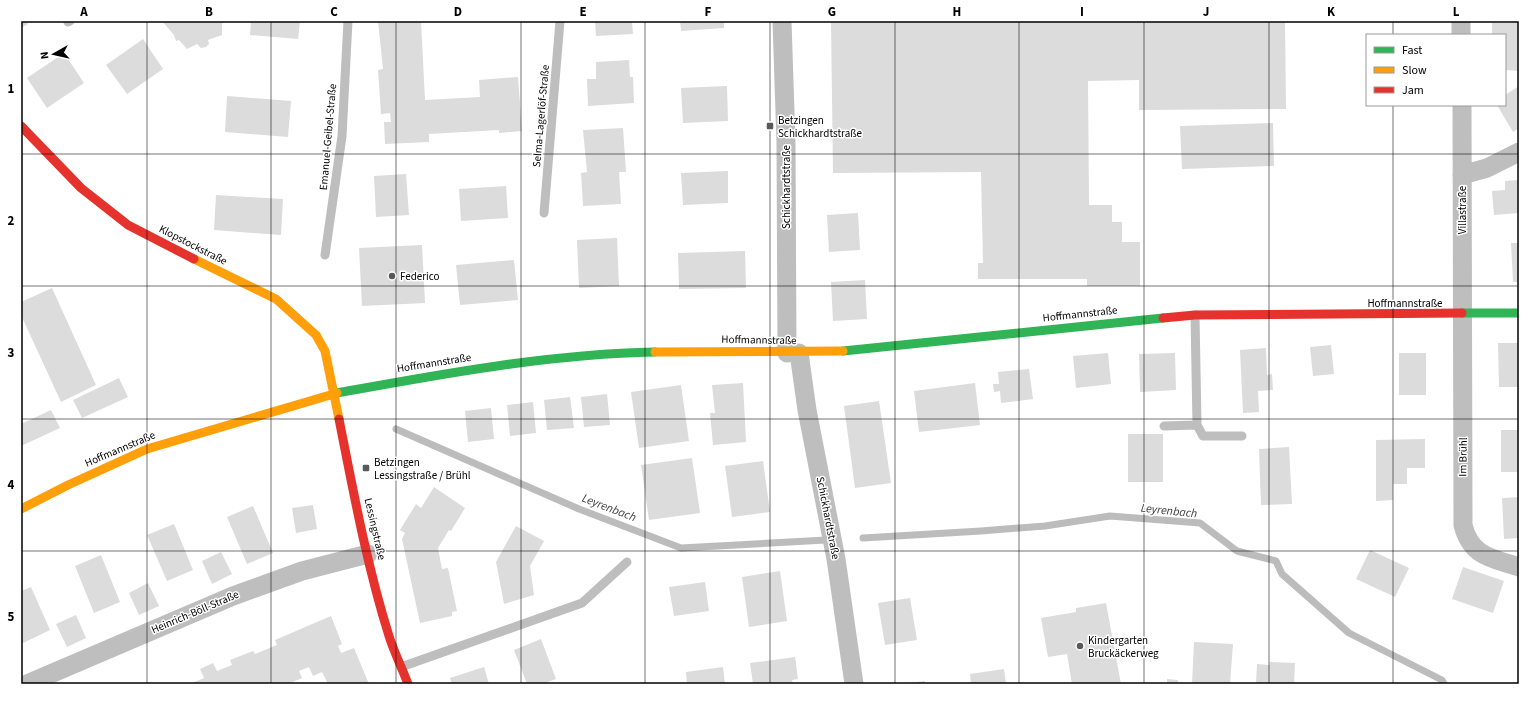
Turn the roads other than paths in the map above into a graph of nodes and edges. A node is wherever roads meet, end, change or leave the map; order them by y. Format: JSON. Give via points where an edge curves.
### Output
{"nodes":[{"id":1,"x":348,"y":21,"type":"edge"},
{"id":2,"x":560,"y":21,"type":"edge"},
{"id":3,"x":782,"y":21,"type":"edge"},
{"id":4,"x":1461,"y":21,"type":"edge"},
{"id":5,"x":1461,"y":34,"type":"edge"},
{"id":6,"x":1462,"y":106,"type":"edge"},
{"id":7,"x":21,"y":126,"type":"edge"},
{"id":8,"x":1519,"y":152,"type":"edge"},
{"id":9,"x":1462,"y":175,"type":"junction"},
{"id":10,"x":544,"y":213,"type":"dead end"},
{"id":11,"x":325,"y":255,"type":"dead end"},
{"id":12,"x":1519,"y":313,"type":"edge"},
{"id":13,"x":1462,"y":314,"type":"junction"},
{"id":14,"x":1195,"y":315,"type":"junction"},
{"id":15,"x":793,"y":353,"type":"junction"},
{"id":16,"x":333,"y":394,"type":"junction"},
{"id":17,"x":1197,"y":425,"type":"junction"},
{"id":18,"x":1164,"y":426,"type":"dead end"},
{"id":19,"x":1242,"y":436,"type":"dead end"},
{"id":20,"x":21,"y":509,"type":"edge"},
{"id":21,"x":368,"y":554,"type":"junction"},
{"id":22,"x":627,"y":562,"type":"dead end"},
{"id":23,"x":1519,"y":567,"type":"edge"},
{"id":24,"x":401,"y":667,"type":"junction"},
{"id":25,"x":27,"y":684,"type":"edge"},
{"id":26,"x":408,"y":684,"type":"edge"},
{"id":27,"x":854,"y":684,"type":"edge"}],
"edges":[{"from":1,"to":11,"type":"lane","name":"Emanuel-Geibel-Straße","via":[[342,136]]},
{"from":2,"to":10,"type":"lane","name":"Selma-Lagerlöf-Straße"},
{"from":3,"to":15,"type":"street","name":"Schickhardtstraße"},
{"from":4,"to":5,"type":"street"},
{"from":6,"to":9,"type":"street","name":"Villastraße"},
{"from":7,"to":16,"type":"street","name":"Klopstockstraße","via":[[81,188],[128,225],[276,300],[316,335],[325,351]]},
{"from":8,"to":9,"type":"street","via":[[1483,169]]},
{"from":9,"to":13,"type":"street","name":"Villastraße"},
{"from":12,"to":13,"type":"street","name":"Hoffmannstraße"},
{"from":13,"to":14,"type":"street","name":"Hoffmannstraße"},
{"from":13,"to":23,"type":"street","name":"Im Brühl","via":[[1463,525],[1467,538],[1479,552]]},
{"from":14,"to":15,"type":"street","name":"Hoffmannstraße","via":[[850,351]]},
{"from":14,"to":17,"type":"lane"},
{"from":15,"to":16,"type":"street","name":"Hoffmannstraße","via":[[594,354],[450,373]]},
{"from":15,"to":27,"type":"street","name":"Schickhardtstraße","via":[[807,410],[836,559]]},
{"from":16,"to":20,"type":"street","name":"Hoffmannstraße","via":[[147,448],[68,484]]},
{"from":16,"to":21,"type":"street","name":"Lessingstraße"},
{"from":17,"to":18,"type":"lane"},
{"from":17,"to":19,"type":"lane","via":[[1204,436]]},
{"from":21,"to":24,"type":"street","name":"Lessingstraße","via":[[389,637]]},
{"from":21,"to":25,"type":"street","name":"Heinrich-Böll-Straße","via":[[302,571],[233,596]]},
{"from":22,"to":24,"type":"lane","via":[[582,603]]},
{"from":24,"to":26,"type":"street","name":"Lessingstraße"}]}
